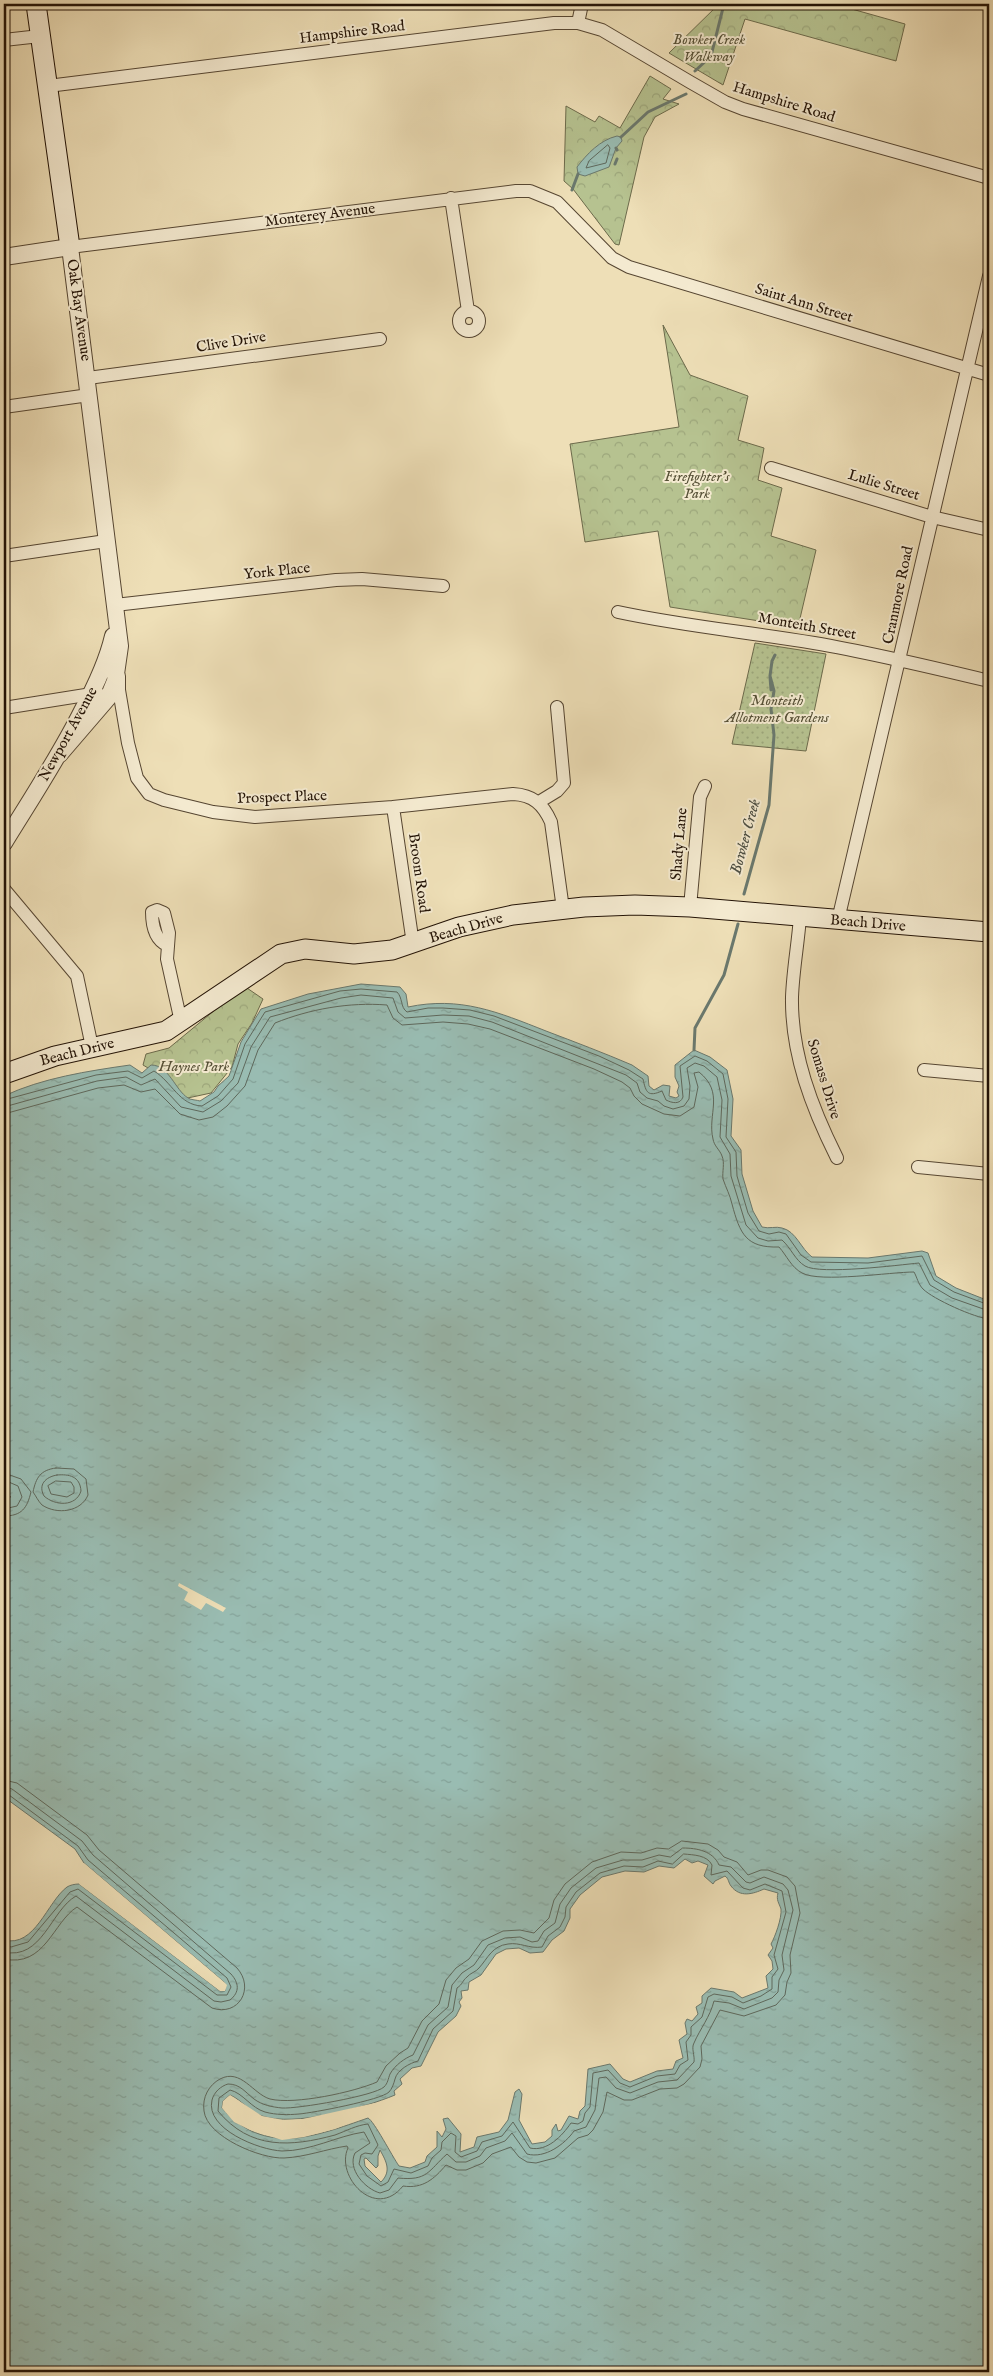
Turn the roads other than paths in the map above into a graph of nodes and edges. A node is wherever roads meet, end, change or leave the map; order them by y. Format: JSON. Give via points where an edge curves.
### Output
{"nodes":[{"id":1,"x":36,"y":4,"type":"edge"},
{"id":2,"x":582,"y":4,"type":"edge"},
{"id":3,"x":578,"y":23,"type":"junction"},
{"id":4,"x":40,"y":36,"type":"junction"},
{"id":5,"x":4,"y":40,"type":"edge"},
{"id":6,"x":48,"y":86,"type":"junction"},
{"id":7,"x":989,"y":178,"type":"edge"},
{"id":8,"x":451,"y":198,"type":"junction"},
{"id":9,"x":70,"y":247,"type":"junction"},
{"id":10,"x":4,"y":257,"type":"edge"},
{"id":11,"x":612,"y":258,"type":"joint"},
{"id":12,"x":989,"y":276,"type":"edge"},
{"id":13,"x":468,"y":311,"type":"dead end"},
{"id":14,"x":380,"y":339,"type":"dead end"},
{"id":15,"x":968,"y":369,"type":"junction"},
{"id":16,"x":989,"y":375,"type":"edge"},
{"id":17,"x":88,"y":378,"type":"junction"},
{"id":18,"x":89,"y":396,"type":"junction"},
{"id":19,"x":4,"y":407,"type":"edge"},
{"id":20,"x":771,"y":468,"type":"dead end"},
{"id":21,"x":932,"y":516,"type":"junction"},
{"id":22,"x":989,"y":530,"type":"edge"},
{"id":23,"x":106,"y":541,"type":"junction"},
{"id":24,"x":4,"y":556,"type":"edge"},
{"id":25,"x":443,"y":586,"type":"dead end"},
{"id":26,"x":116,"y":611,"type":"junction"},
{"id":27,"x":618,"y":612,"type":"dead end"},
{"id":28,"x":901,"y":660,"type":"junction"},
{"id":29,"x":989,"y":681,"type":"edge"},
{"id":30,"x":115,"y":691,"type":"junction"},
{"id":31,"x":91,"y":694,"type":"junction"},
{"id":32,"x":557,"y":707,"type":"dead end"},
{"id":33,"x":4,"y":708,"type":"edge"},
{"id":34,"x":60,"y":755,"type":"junction"},
{"id":35,"x":706,"y":786,"type":"dead end"},
{"id":36,"x":539,"y":802,"type":"junction"},
{"id":37,"x":393,"y":807,"type":"junction"},
{"id":38,"x":4,"y":843,"type":"edge"},
{"id":39,"x":4,"y":889,"type":"edge"},
{"id":40,"x":690,"y":907,"type":"junction"},
{"id":41,"x":563,"y":909,"type":"junction"},
{"id":42,"x":800,"y":917,"type":"junction"},
{"id":43,"x":838,"y":920,"type":"junction"},
{"id":44,"x":989,"y":932,"type":"edge"},
{"id":45,"x":413,"y":944,"type":"junction"},
{"id":46,"x":166,"y":945,"type":"dead end"},
{"id":47,"x":181,"y":1022,"type":"junction"},
{"id":48,"x":92,"y":1047,"type":"junction"},
{"id":49,"x":924,"y":1070,"type":"dead end"},
{"id":50,"x":4,"y":1074,"type":"edge"},
{"id":51,"x":989,"y":1076,"type":"edge"},
{"id":52,"x":836,"y":1158,"type":"dead end"},
{"id":53,"x":918,"y":1167,"type":"dead end"},
{"id":54,"x":989,"y":1174,"type":"edge"}],
"edges":[{"from":1,"to":4,"type":"main road","name":"Oak Bay Avenue"},
{"from":2,"to":3,"type":"street"},
{"from":3,"to":6,"type":"street","name":"Hampshire Road","via":[[554,23]]},
{"from":3,"to":7,"type":"street","name":"Hampshire Road","via":[[602,30],[743,109]]},
{"from":4,"to":5,"type":"street"},
{"from":4,"to":6,"type":"main road","name":"Oak Bay Avenue"},
{"from":6,"to":9,"type":"main road","name":"Oak Bay Avenue"},
{"from":8,"to":9,"type":"street","name":"Monterey Avenue"},
{"from":8,"to":11,"type":"street","name":"Monterey Avenue","via":[[516,191],[530,191],[548,197],[568,211]]},
{"from":8,"to":13,"type":"street"},
{"from":9,"to":10,"type":"street","name":"Monterey Avenue"},
{"from":9,"to":17,"type":"street","name":"Oak Bay Avenue"},
{"from":11,"to":15,"type":"street","name":"Saint Ann Street","via":[[629,267]]},
{"from":12,"to":15,"type":"street","name":"Cranmore Road"},
{"from":14,"to":17,"type":"street","name":"Clive Drive"},
{"from":15,"to":16,"type":"street","name":"Saint Ann Street"},
{"from":15,"to":21,"type":"street","name":"Cranmore Road"},
{"from":17,"to":18,"type":"street","name":"Oak Bay Avenue"},
{"from":18,"to":19,"type":"street"},
{"from":18,"to":23,"type":"street","name":"Oak Bay Avenue"},
{"from":20,"to":21,"type":"street","name":"Lulie Street"},
{"from":21,"to":22,"type":"street","name":"Lulie Street"},
{"from":21,"to":28,"type":"street","name":"Cranmore Road"},
{"from":23,"to":24,"type":"street"},
{"from":23,"to":26,"type":"street","name":"Oak Bay Avenue"},
{"from":25,"to":26,"type":"street","name":"York Place","via":[[336,580]]},
{"from":26,"to":30,"type":"street","name":"Oak Bay Avenue","via":[[120,646]]},
{"from":26,"to":31,"type":"street","name":"Newport Avenue","via":[[107,658]]},
{"from":27,"to":28,"type":"street","name":"Monteith Street"},
{"from":28,"to":29,"type":"street","name":"Monteith Street"},
{"from":28,"to":43,"type":"street","name":"Cranmore Road"},
{"from":30,"to":31,"type":"street"},
{"from":30,"to":34,"type":"street"},
{"from":30,"to":37,"type":"street","name":"Prospect Place","via":[[137,778],[149,794],[213,812],[255,817]]},
{"from":31,"to":33,"type":"street"},
{"from":31,"to":34,"type":"street","name":"Newport Avenue"},
{"from":32,"to":36,"type":"street","via":[[564,783],[557,792]]},
{"from":34,"to":38,"type":"street","name":"Newport Avenue"},
{"from":35,"to":40,"type":"street","name":"Shady Lane","via":[[700,798]]},
{"from":36,"to":37,"type":"street","name":"Prospect Place","via":[[526,795],[513,794]]},
{"from":36,"to":41,"type":"street","via":[[552,822]]},
{"from":37,"to":45,"type":"street","name":"Broom Road"},
{"from":39,"to":48,"type":"street","via":[[77,976]]},
{"from":40,"to":41,"type":"main road","name":"Beach Drive","via":[[627,905]]},
{"from":40,"to":42,"type":"main road","name":"Beach Drive"},
{"from":41,"to":45,"type":"main road","name":"Beach Drive","via":[[479,922]]},
{"from":42,"to":43,"type":"main road","name":"Beach Drive"},
{"from":42,"to":52,"type":"street","name":"Somass Drive","via":[[792,998],[794,1041],[818,1121]]},
{"from":43,"to":44,"type":"main road","name":"Beach Drive"},
{"from":45,"to":47,"type":"main road","name":"Beach Drive","via":[[361,954],[305,949],[281,954]]},
{"from":46,"to":47,"type":"street"},
{"from":47,"to":48,"type":"main road","name":"Beach Drive","via":[[166,1031]]},
{"from":48,"to":50,"type":"main road","name":"Beach Drive","via":[[41,1060]]},
{"from":49,"to":51,"type":"street"},
{"from":53,"to":54,"type":"street"}]}
